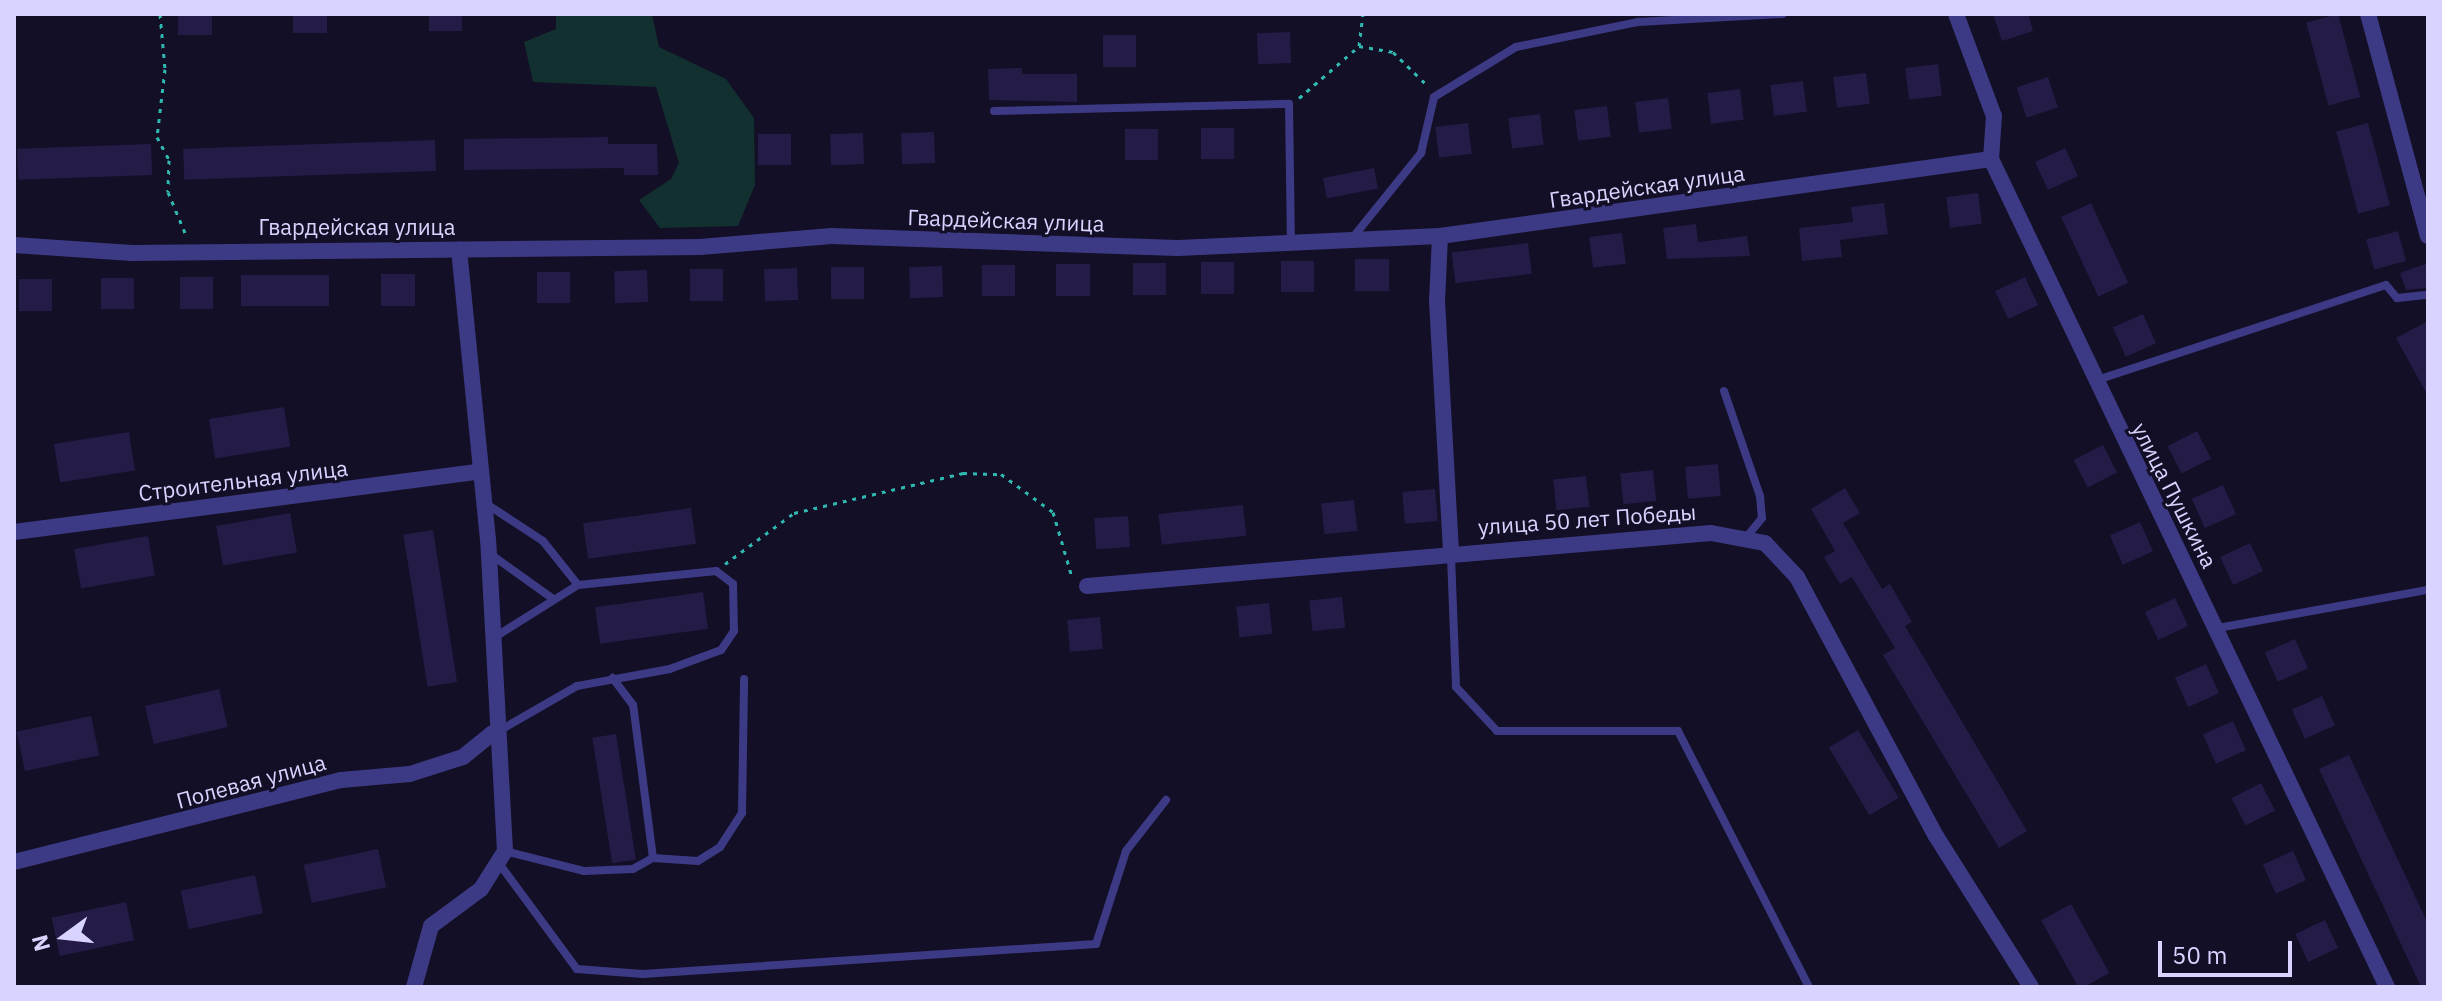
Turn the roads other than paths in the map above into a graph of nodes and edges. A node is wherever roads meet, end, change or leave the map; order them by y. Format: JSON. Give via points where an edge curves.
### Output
{"nodes":[{"id":1,"x":1783,"y":14,"type":"edge"},
{"id":2,"x":1956,"y":14,"type":"edge"},
{"id":3,"x":2368,"y":14,"type":"edge"},
{"id":4,"x":994,"y":111,"type":"dead end"},
{"id":5,"x":1991,"y":159,"type":"junction"},
{"id":6,"x":1354,"y":236,"type":"junction"},
{"id":7,"x":1440,"y":236,"type":"junction"},
{"id":8,"x":2428,"y":236,"type":"edge"},
{"id":9,"x":1291,"y":241,"type":"junction"},
{"id":10,"x":14,"y":245,"type":"edge"},
{"id":11,"x":459,"y":249,"type":"junction"},
{"id":12,"x":2428,"y":295,"type":"edge"},
{"id":13,"x":2093,"y":382,"type":"junction"},
{"id":14,"x":1724,"y":391,"type":"dead end"},
{"id":15,"x":477,"y":472,"type":"junction"},
{"id":16,"x":481,"y":500,"type":"junction"},
{"id":17,"x":14,"y":532,"type":"edge"},
{"id":18,"x":1745,"y":539,"type":"junction"},
{"id":19,"x":1451,"y":551,"type":"junction"},
{"id":20,"x":489,"y":553,"type":"junction"},
{"id":21,"x":578,"y":585,"type":"junction"},
{"id":22,"x":1087,"y":586,"type":"road end"},
{"id":23,"x":2428,"y":590,"type":"edge"},
{"id":24,"x":553,"y":599,"type":"junction"},
{"id":25,"x":2218,"y":628,"type":"junction"},
{"id":26,"x":495,"y":637,"type":"junction"},
{"id":27,"x":613,"y":678,"type":"junction"},
{"id":28,"x":744,"y":679,"type":"dead end"},
{"id":29,"x":493,"y":733,"type":"junction"},
{"id":30,"x":1166,"y":800,"type":"dead end"},
{"id":31,"x":501,"y":856,"type":"junction"},
{"id":32,"x":653,"y":858,"type":"junction"},
{"id":33,"x":14,"y":862,"type":"edge"},
{"id":34,"x":414,"y":987,"type":"edge"},
{"id":35,"x":1809,"y":987,"type":"edge"},
{"id":36,"x":2031,"y":987,"type":"edge"},
{"id":37,"x":2387,"y":987,"type":"edge"}],
"edges":[{"from":1,"to":6,"type":"lane","via":[[1638,22],[1516,47],[1434,97],[1421,153]]},
{"from":2,"to":5,"type":"street","name":"улица Пушкина","via":[[1994,116]]},
{"from":3,"to":8,"type":"street"},
{"from":4,"to":9,"type":"lane","via":[[1289,104]]},
{"from":5,"to":7,"type":"street","name":"Гвардейская улица"},
{"from":5,"to":13,"type":"street","name":"улица Пушкина"},
{"from":6,"to":7,"type":"street","name":"Гвардейская улица"},
{"from":6,"to":9,"type":"street","name":"Гвардейская улица"},
{"from":7,"to":19,"type":"street","via":[[1437,301]]},
{"from":9,"to":11,"type":"street","name":"Гвардейская улица","via":[[1178,248],[832,236],[700,247]]},
{"from":10,"to":11,"type":"street","name":"Гвардейская улица","via":[[193,251]]},
{"from":11,"to":15,"type":"street"},
{"from":12,"to":13,"type":"lane","via":[[2397,298],[2386,285]]},
{"from":13,"to":25,"type":"street","name":"улица Пушкина"},
{"from":14,"to":18,"type":"lane","via":[[1760,496],[1762,518]]},
{"from":15,"to":16,"type":"street"},
{"from":15,"to":17,"type":"street","name":"Строительная улица"},
{"from":16,"to":20,"type":"street"},
{"from":16,"to":21,"type":"lane","via":[[543,541]]},
{"from":18,"to":19,"type":"street","name":"улица 50 лет Победы","via":[[1711,533]]},
{"from":18,"to":36,"type":"street","name":"улица 50 лет Победы","via":[[1765,543],[1797,577],[1936,836]]},
{"from":19,"to":22,"type":"street","name":"улица 50 лет Победы"},
{"from":19,"to":35,"type":"lane","via":[[1456,687],[1497,731],[1678,731]]},
{"from":20,"to":24,"type":"lane"},
{"from":20,"to":26,"type":"street"},
{"from":21,"to":24,"type":"lane"},
{"from":21,"to":27,"type":"lane","via":[[716,571],[733,584],[734,631],[721,650],[670,669]]},
{"from":23,"to":25,"type":"lane"},
{"from":24,"to":26,"type":"lane"},
{"from":25,"to":37,"type":"street","name":"улица Пушкина","via":[[2275,766]]},
{"from":26,"to":29,"type":"street"},
{"from":27,"to":29,"type":"lane","via":[[577,686]]},
{"from":27,"to":32,"type":"lane","via":[[633,705]]},
{"from":28,"to":32,"type":"lane","via":[[742,813],[720,847],[698,861]]},
{"from":29,"to":31,"type":"street"},
{"from":29,"to":33,"type":"street","name":"Полевая улица","via":[[463,757],[410,774],[341,780]]},
{"from":30,"to":31,"type":"lane","via":[[1126,851],[1096,944],[643,974],[577,969]]},
{"from":31,"to":32,"type":"lane","via":[[584,871],[633,869]]},
{"from":31,"to":34,"type":"street","via":[[481,889],[431,926]]}]}
